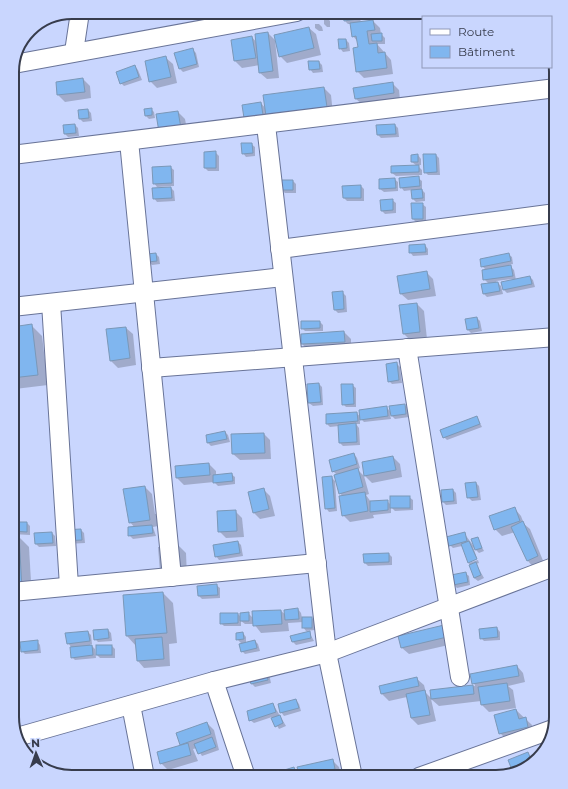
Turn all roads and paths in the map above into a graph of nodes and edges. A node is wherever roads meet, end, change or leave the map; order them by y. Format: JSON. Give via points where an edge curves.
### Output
{"nodes":[{"id":1,"x":79,"y":19,"type":"edge"},
{"id":2,"x":258,"y":19,"type":"edge"},
{"id":3,"x":74,"y":52,"type":"junction"},
{"id":4,"x":20,"y":63,"type":"edge"},
{"id":5,"x":549,"y":89,"type":"edge"},
{"id":6,"x":266,"y":125,"type":"junction"},
{"id":7,"x":129,"y":141,"type":"junction"},
{"id":8,"x":19,"y":154,"type":"edge"},
{"id":9,"x":549,"y":214,"type":"edge"},
{"id":10,"x":280,"y":249,"type":"junction"},
{"id":11,"x":283,"y":277,"type":"junction"},
{"id":12,"x":144,"y":292,"type":"junction"},
{"id":13,"x":51,"y":303,"type":"junction"},
{"id":14,"x":19,"y":306,"type":"edge"},
{"id":15,"x":549,"y":338,"type":"edge"},
{"id":16,"x":407,"y":348,"type":"junction"},
{"id":17,"x":292,"y":357,"type":"junction"},
{"id":18,"x":152,"y":368,"type":"junction"},
{"id":19,"x":317,"y":563,"type":"junction"},
{"id":20,"x":549,"y":569,"type":"edge"},
{"id":21,"x":172,"y":577,"type":"junction"},
{"id":22,"x":69,"y":586,"type":"junction"},
{"id":23,"x":19,"y":591,"type":"edge"},
{"id":24,"x":448,"y":607,"type":"junction"},
{"id":25,"x":327,"y":653,"type":"junction"},
{"id":26,"x":460,"y":677,"type":"dead end"},
{"id":27,"x":214,"y":681,"type":"junction"},
{"id":28,"x":131,"y":705,"type":"junction"},
{"id":29,"x":547,"y":731,"type":"edge"},
{"id":30,"x":22,"y":735,"type":"edge"},
{"id":31,"x":144,"y":770,"type":"edge"},
{"id":32,"x":244,"y":770,"type":"edge"},
{"id":33,"x":352,"y":770,"type":"edge"},
{"id":34,"x":439,"y":770,"type":"edge"}],
"edges":[{"from":1,"to":3,"type":"street"},
{"from":2,"to":3,"type":"street"},
{"from":3,"to":4,"type":"street"},
{"from":5,"to":6,"type":"street"},
{"from":6,"to":7,"type":"street"},
{"from":6,"to":10,"type":"street"},
{"from":7,"to":8,"type":"street"},
{"from":7,"to":12,"type":"street"},
{"from":9,"to":10,"type":"street"},
{"from":10,"to":11,"type":"street"},
{"from":11,"to":12,"type":"street"},
{"from":11,"to":17,"type":"street"},
{"from":12,"to":13,"type":"street"},
{"from":12,"to":18,"type":"street"},
{"from":13,"to":14,"type":"street"},
{"from":13,"to":22,"type":"street"},
{"from":15,"to":16,"type":"street"},
{"from":16,"to":17,"type":"street"},
{"from":16,"to":24,"type":"street"},
{"from":17,"to":18,"type":"street"},
{"from":17,"to":19,"type":"street"},
{"from":18,"to":21,"type":"street"},
{"from":19,"to":21,"type":"street"},
{"from":19,"to":25,"type":"street"},
{"from":20,"to":24,"type":"street"},
{"from":21,"to":22,"type":"street"},
{"from":22,"to":23,"type":"street"},
{"from":24,"to":25,"type":"street"},
{"from":24,"to":26,"type":"street"},
{"from":25,"to":27,"type":"street"},
{"from":25,"to":33,"type":"street"},
{"from":27,"to":28,"type":"street"},
{"from":27,"to":32,"type":"street"},
{"from":28,"to":30,"type":"street"},
{"from":28,"to":31,"type":"street"},
{"from":29,"to":34,"type":"street"}]}
